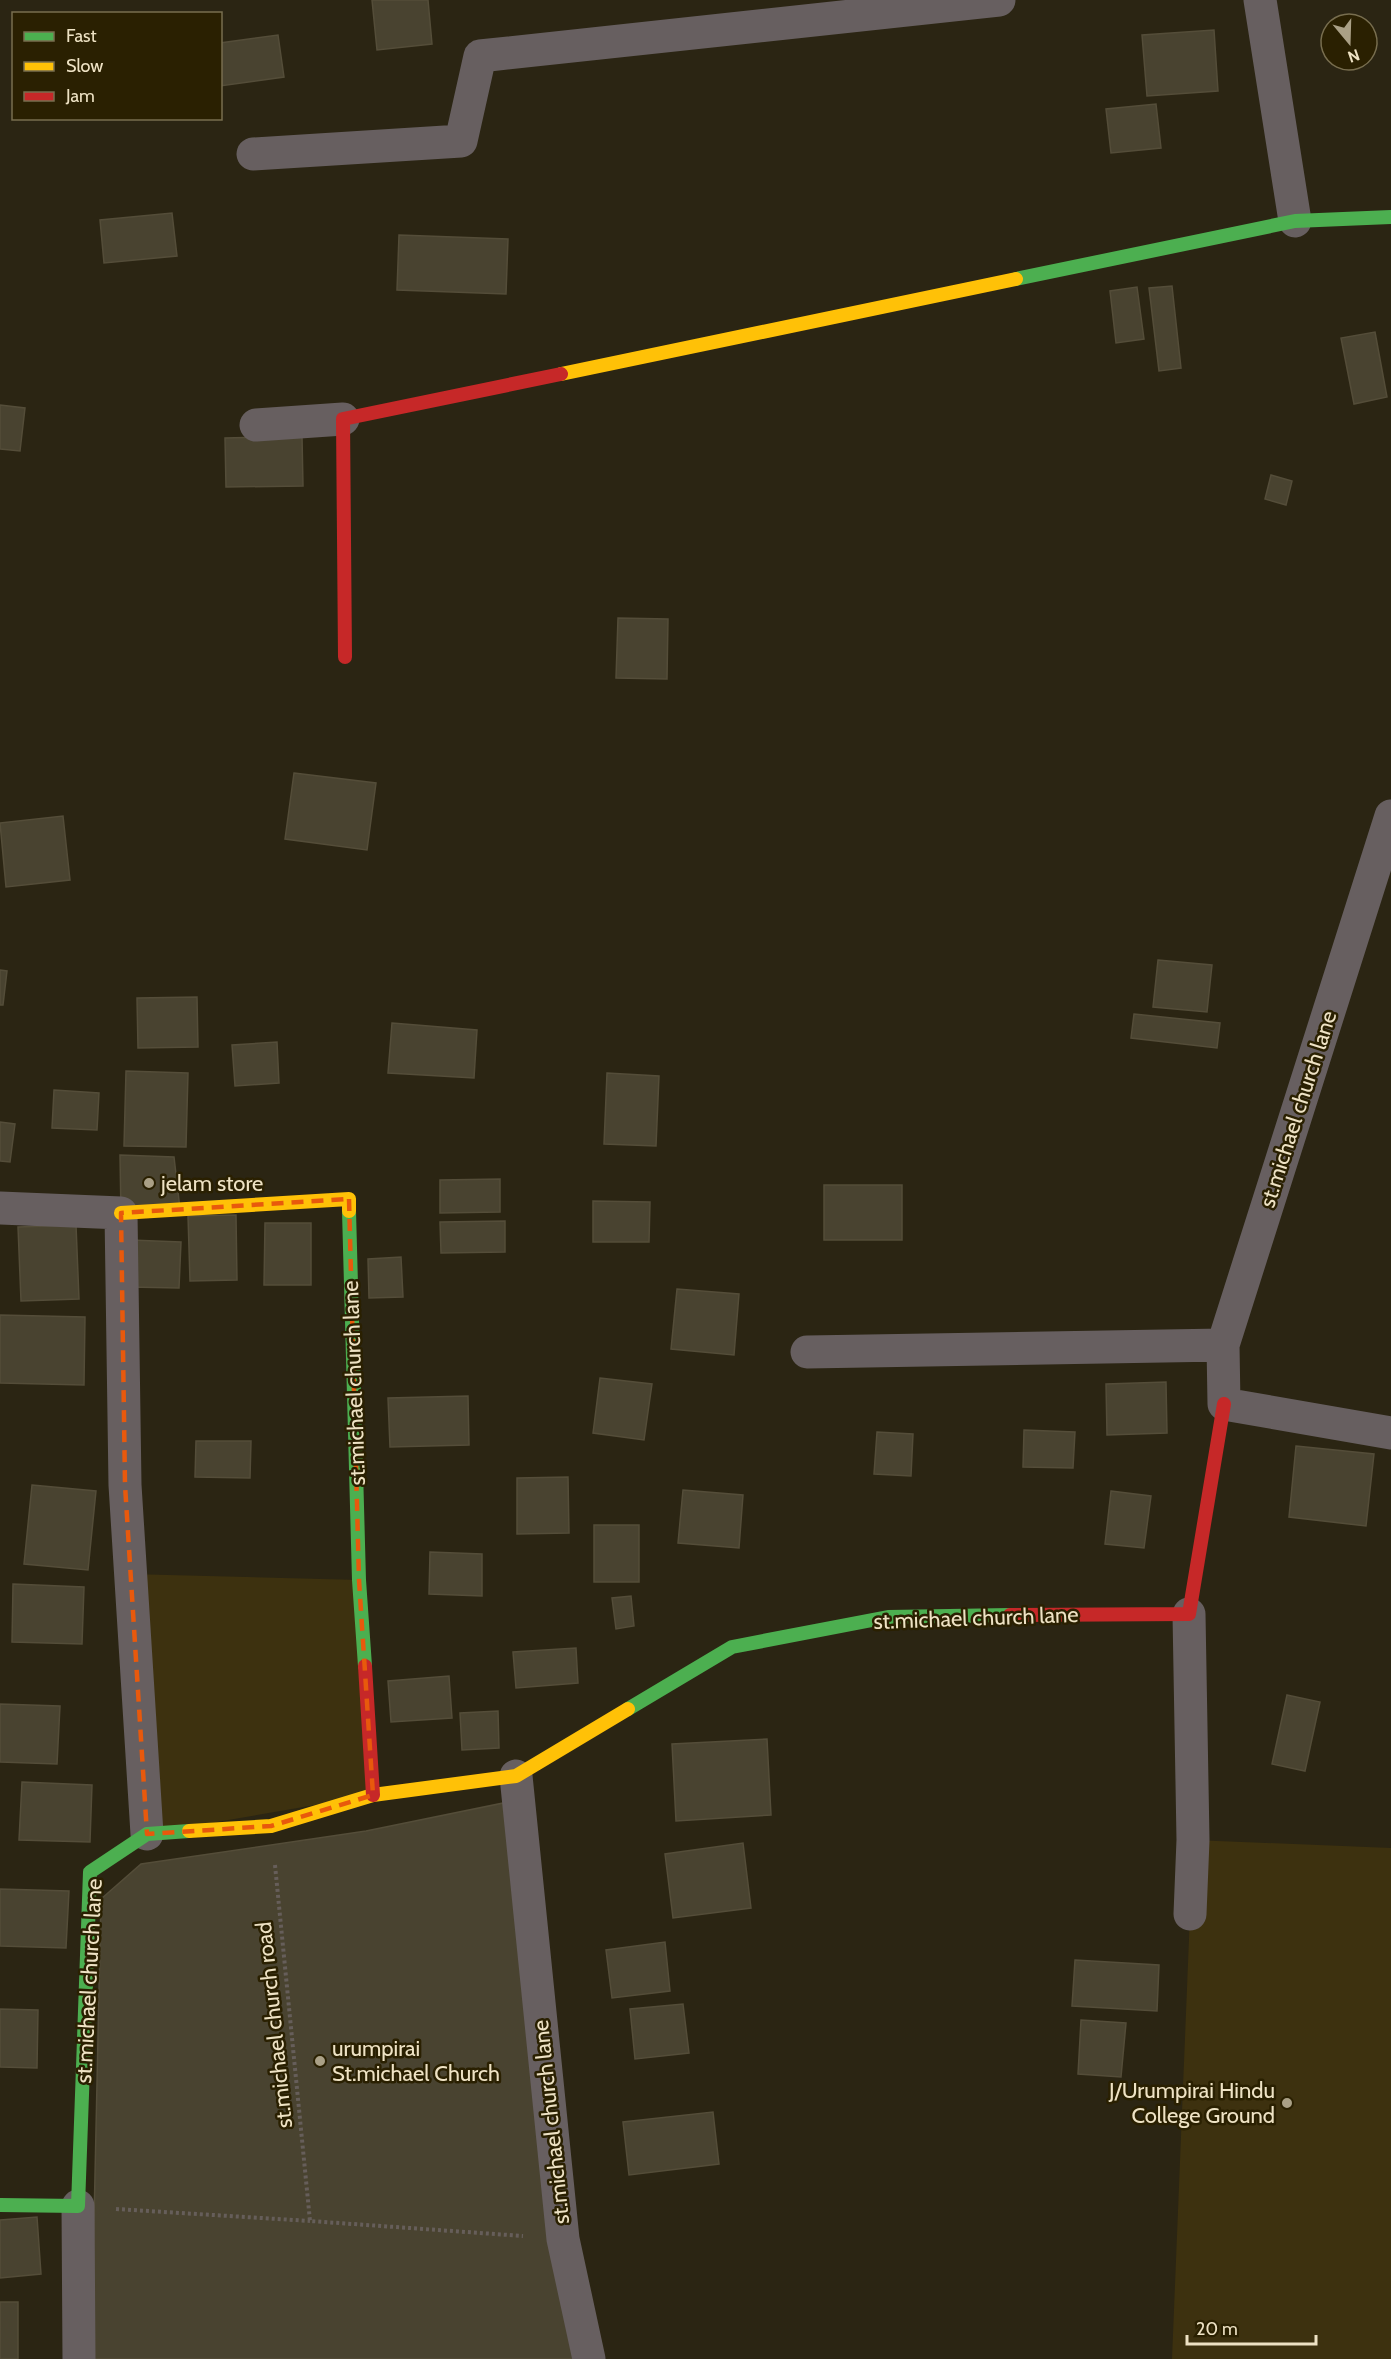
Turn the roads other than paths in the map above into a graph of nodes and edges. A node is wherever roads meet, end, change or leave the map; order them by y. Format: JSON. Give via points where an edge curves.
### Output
{"nodes":[{"id":1,"x":999,"y":0,"type":"edge"},
{"id":2,"x":1260,"y":0,"type":"edge"},
{"id":3,"x":253,"y":154,"type":"dead end"},
{"id":4,"x":1391,"y":217,"type":"edge"},
{"id":5,"x":1295,"y":221,"type":"junction"},
{"id":6,"x":343,"y":419,"type":"junction"},
{"id":7,"x":256,"y":425,"type":"dead end"},
{"id":8,"x":345,"y":657,"type":"dead end"},
{"id":9,"x":1391,"y":816,"type":"edge"},
{"id":10,"x":0,"y":1208,"type":"edge"},
{"id":11,"x":122,"y":1213,"type":"junction"},
{"id":12,"x":1223,"y":1345,"type":"junction"},
{"id":13,"x":807,"y":1352,"type":"dead end"},
{"id":14,"x":1224,"y":1404,"type":"junction"},
{"id":15,"x":1391,"y":1432,"type":"edge"},
{"id":16,"x":1190,"y":1614,"type":"junction"},
{"id":17,"x":516,"y":1776,"type":"junction"},
{"id":18,"x":373,"y":1795,"type":"junction"},
{"id":19,"x":147,"y":1834,"type":"junction"},
{"id":20,"x":1190,"y":1914,"type":"dead end"},
{"id":21,"x":0,"y":2205,"type":"edge"},
{"id":22,"x":78,"y":2206,"type":"junction"},
{"id":23,"x":78,"y":2359,"type":"edge"},
{"id":24,"x":589,"y":2359,"type":"edge"}],
"edges":[{"from":1,"to":3,"type":"street","via":[[480,56],[460,141]]},
{"from":2,"to":5,"type":"street"},
{"from":4,"to":5,"type":"street"},
{"from":5,"to":6,"type":"street"},
{"from":6,"to":7,"type":"street"},
{"from":6,"to":8,"type":"street"},
{"from":9,"to":12,"type":"street","name":"st.michael church lane"},
{"from":10,"to":11,"type":"street"},
{"from":11,"to":18,"type":"street","name":"st.michael church lane","via":[[349,1199],[359,1580]]},
{"from":11,"to":19,"type":"street","via":[[126,1496]]},
{"from":12,"to":13,"type":"street"},
{"from":12,"to":14,"type":"street","name":"st.michael church lane"},
{"from":14,"to":15,"type":"street"},
{"from":14,"to":16,"type":"street","name":"st.michael church lane"},
{"from":16,"to":17,"type":"street","name":"st.michael church lane","via":[[888,1617],[732,1647]]},
{"from":16,"to":20,"type":"street"},
{"from":17,"to":18,"type":"street","name":"st.michael church lane"},
{"from":17,"to":24,"type":"street","name":"st.michael church lane","via":[[563,2239]]},
{"from":18,"to":19,"type":"street","name":"st.michael church lane","via":[[271,1826]]},
{"from":19,"to":22,"type":"street","name":"st.michael church lane","via":[[90,1872]]},
{"from":21,"to":22,"type":"street"},
{"from":22,"to":23,"type":"street","name":"st.michael church lane"}]}
